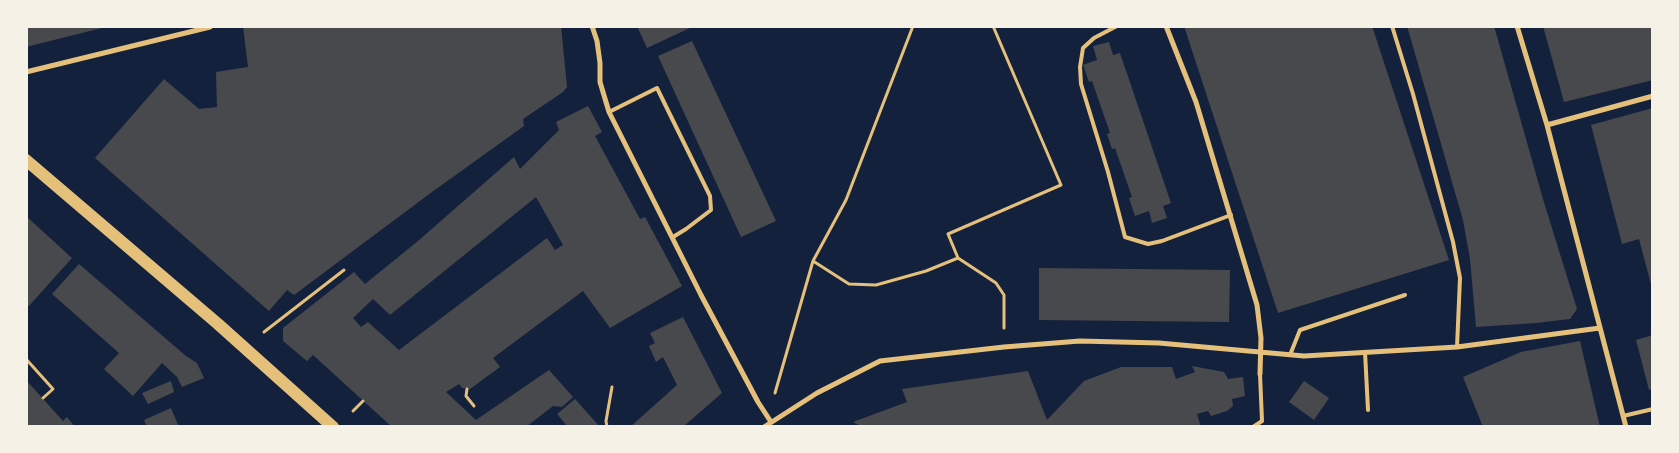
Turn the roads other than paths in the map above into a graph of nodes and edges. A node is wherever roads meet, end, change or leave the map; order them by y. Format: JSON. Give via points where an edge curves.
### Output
{"nodes":[{"id":1,"x":592,"y":26,"type":"edge"},
{"id":2,"x":1117,"y":26,"type":"edge"},
{"id":3,"x":1166,"y":26,"type":"edge"},
{"id":4,"x":1392,"y":26,"type":"edge"},
{"id":5,"x":1517,"y":26,"type":"edge"},
{"id":6,"x":210,"y":27,"type":"edge"},
{"id":7,"x":26,"y":72,"type":"edge"},
{"id":8,"x":1653,"y":96,"type":"edge"},
{"id":9,"x":609,"y":112,"type":"junction"},
{"id":10,"x":1547,"y":125,"type":"junction"},
{"id":11,"x":26,"y":160,"type":"edge"},
{"id":12,"x":1231,"y":215,"type":"junction"},
{"id":13,"x":673,"y":237,"type":"junction"},
{"id":14,"x":1405,"y":295,"type":"dead end"},
{"id":15,"x":1600,"y":328,"type":"junction"},
{"id":16,"x":1457,"y":347,"type":"junction"},
{"id":17,"x":1365,"y":352,"type":"junction"},
{"id":18,"x":1261,"y":353,"type":"junction"},
{"id":19,"x":1290,"y":355,"type":"junction"},
{"id":20,"x":1260,"y":374,"type":"joint"},
{"id":21,"x":1653,"y":409,"type":"edge"},
{"id":22,"x":1368,"y":410,"type":"dead end"},
{"id":23,"x":1623,"y":416,"type":"junction"},
{"id":24,"x":771,"y":422,"type":"junction"},
{"id":25,"x":333,"y":427,"type":"edge"},
{"id":26,"x":764,"y":427,"type":"edge"},
{"id":27,"x":1253,"y":427,"type":"edge"},
{"id":28,"x":1626,"y":427,"type":"edge"}],
"edges":[{"from":1,"to":9,"type":"street","via":[[597,41],[600,82]]},
{"from":2,"to":12,"type":"lane","via":[[1082,48],[1080,67],[1081,84],[1126,237],[1148,244]]},
{"from":3,"to":12,"type":"street","via":[[1196,102]]},
{"from":4,"to":16,"type":"lane","via":[[1413,94],[1460,278]]},
{"from":5,"to":10,"type":"street"},
{"from":6,"to":7,"type":"street"},
{"from":8,"to":10,"type":"street"},
{"from":9,"to":13,"type":"street"},
{"from":9,"to":13,"type":"lane","via":[[657,88],[710,196],[711,210]]},
{"from":10,"to":15,"type":"street"},
{"from":11,"to":25,"type":"main road"},
{"from":12,"to":18,"type":"street","via":[[1257,305]]},
{"from":13,"to":24,"type":"street"},
{"from":14,"to":19,"type":"lane","via":[[1300,330]]},
{"from":15,"to":16,"type":"street"},
{"from":15,"to":23,"type":"street"},
{"from":16,"to":17,"type":"street"},
{"from":17,"to":19,"type":"street"},
{"from":17,"to":22,"type":"lane"},
{"from":18,"to":19,"type":"street"},
{"from":18,"to":20,"type":"street"},
{"from":18,"to":24,"type":"street","via":[[1159,343],[1080,341],[880,361],[817,393]]},
{"from":20,"to":27,"type":"lane","via":[[1262,421]]},
{"from":21,"to":23,"type":"lane"},
{"from":23,"to":28,"type":"street"},
{"from":24,"to":26,"type":"street"}]}
